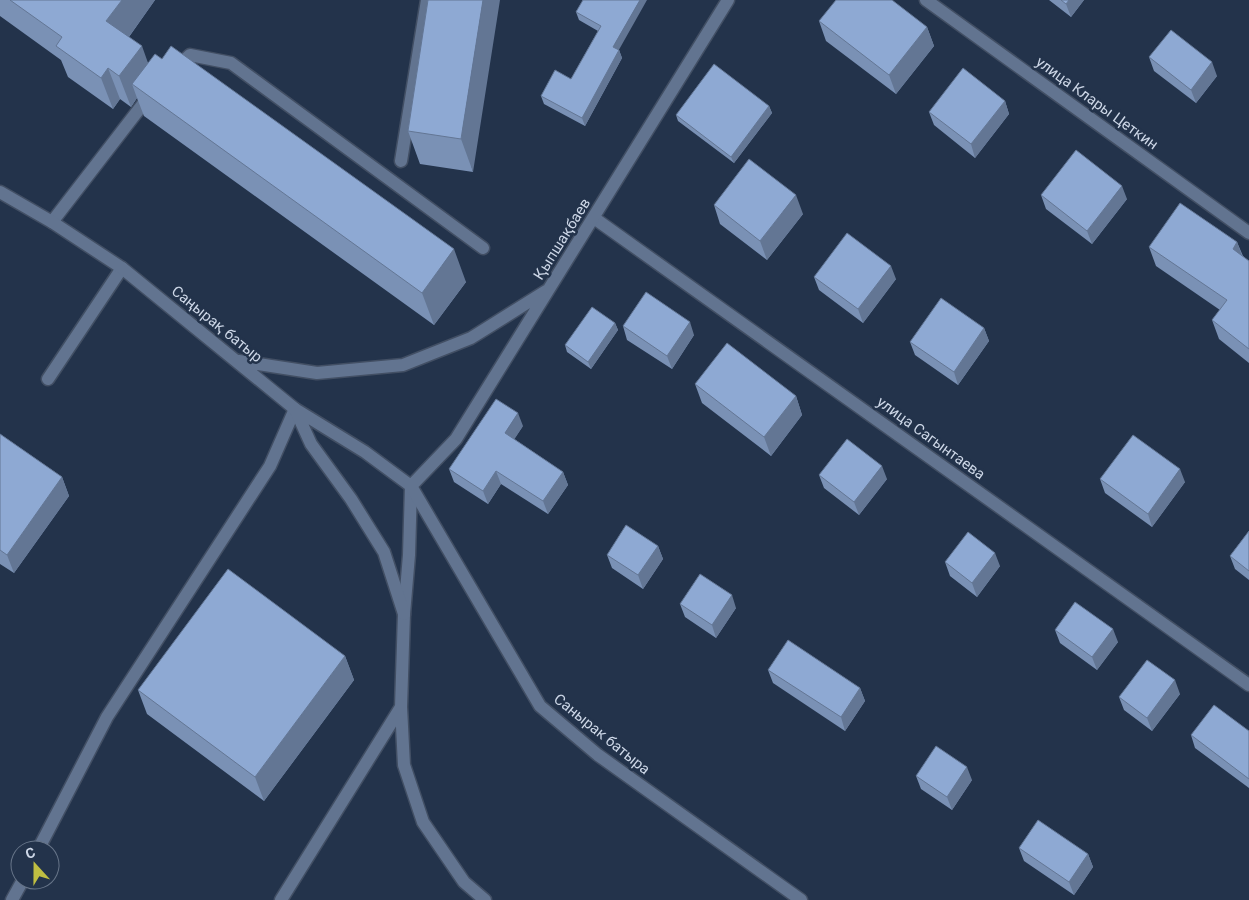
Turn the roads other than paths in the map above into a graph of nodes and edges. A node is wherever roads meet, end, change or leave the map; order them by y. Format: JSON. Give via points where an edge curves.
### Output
{"nodes":[{"id":1,"x":427,"y":0,"type":"edge"},
{"id":2,"x":728,"y":0,"type":"edge"},
{"id":3,"x":926,"y":0,"type":"edge"},
{"id":4,"x":401,"y":161,"type":"dead end"},
{"id":5,"x":0,"y":192,"type":"edge"},
{"id":6,"x":594,"y":218,"type":"junction"},
{"id":7,"x":52,"y":222,"type":"junction"},
{"id":8,"x":1249,"y":232,"type":"edge"},
{"id":9,"x":483,"y":248,"type":"dead end"},
{"id":10,"x":122,"y":268,"type":"junction"},
{"id":11,"x":550,"y":288,"type":"junction"},
{"id":12,"x":238,"y":361,"type":"junction"},
{"id":13,"x":48,"y":379,"type":"dead end"},
{"id":14,"x":296,"y":409,"type":"junction"},
{"id":15,"x":411,"y":486,"type":"junction"},
{"id":16,"x":404,"y":614,"type":"junction"},
{"id":17,"x":1249,"y":685,"type":"edge"},
{"id":18,"x":401,"y":707,"type":"junction"},
{"id":19,"x":43,"y":840,"type":"edge"},
{"id":20,"x":281,"y":900,"type":"edge"},
{"id":21,"x":485,"y":900,"type":"edge"},
{"id":22,"x":801,"y":900,"type":"edge"}],
"edges":[{"from":1,"to":4,"type":"street"},
{"from":2,"to":6,"type":"street","name":"Қыпшақбаев"},
{"from":3,"to":8,"type":"street","name":"улица Клары Цеткин"},
{"from":5,"to":7,"type":"street","name":"Саңырақ батыр"},
{"from":6,"to":11,"type":"street","name":"Қыпшақбаев"},
{"from":6,"to":17,"type":"street","name":"улица Сагынтаева"},
{"from":7,"to":9,"type":"street","via":[[163,80],[190,55],[231,63]]},
{"from":7,"to":10,"type":"street","name":"Саңырақ батыр"},
{"from":10,"to":12,"type":"street","name":"Саңырақ батыр"},
{"from":10,"to":13,"type":"street"},
{"from":11,"to":12,"type":"street","via":[[472,338],[403,365],[317,373]]},
{"from":11,"to":15,"type":"street","name":"Қыпшақбаев","via":[[456,439]]},
{"from":12,"to":14,"type":"street","name":"Саңырақ батыр"},
{"from":14,"to":15,"type":"street","name":"Саңырақ батыр","via":[[365,452]]},
{"from":14,"to":16,"type":"street","via":[[311,444],[384,552]]},
{"from":14,"to":19,"type":"street","via":[[270,466],[107,717]]},
{"from":15,"to":16,"type":"street","via":[[410,555]]},
{"from":15,"to":22,"type":"street","name":"Санырак батыра","via":[[540,706],[598,755]]},
{"from":16,"to":18,"type":"street"},
{"from":18,"to":20,"type":"street"},
{"from":18,"to":21,"type":"street","via":[[404,765],[423,822],[464,882]]}]}
